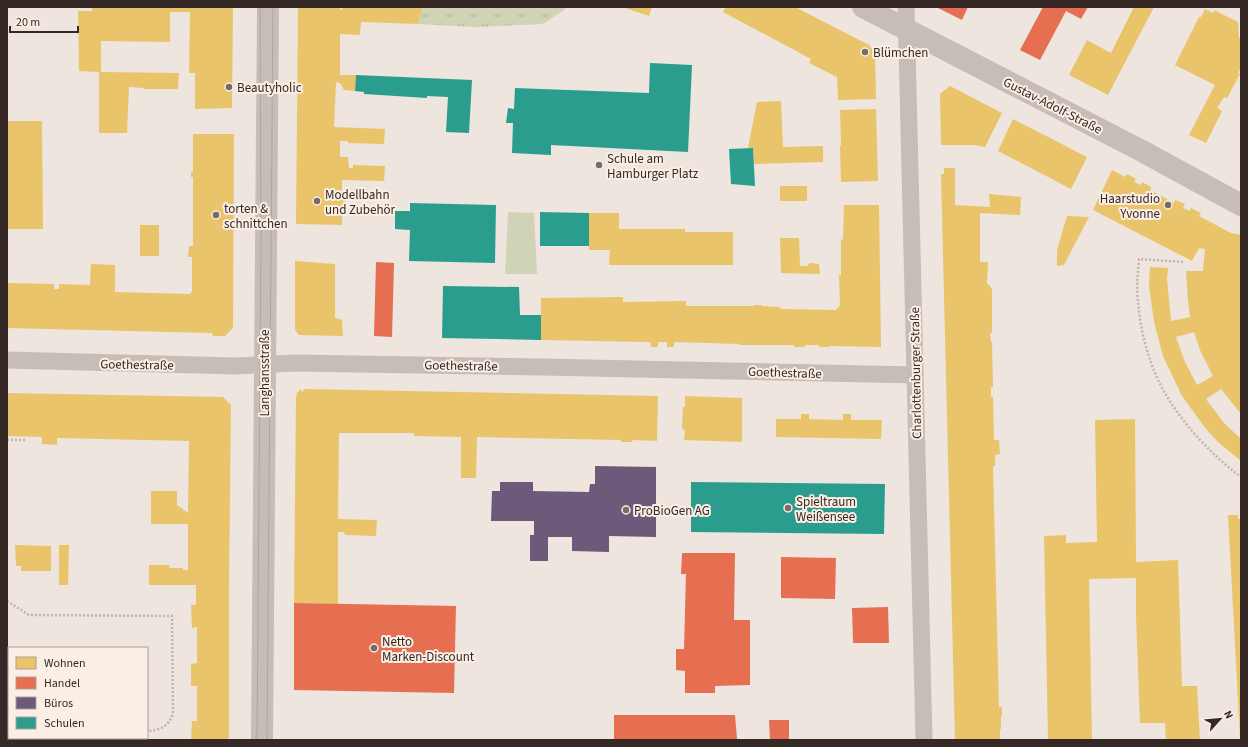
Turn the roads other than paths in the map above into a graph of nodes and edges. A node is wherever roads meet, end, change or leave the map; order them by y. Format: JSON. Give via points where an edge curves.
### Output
{"nodes":[{"id":1,"x":268,"y":7,"type":"edge"},
{"id":2,"x":863,"y":7,"type":"edge"},
{"id":3,"x":906,"y":7,"type":"edge"},
{"id":4,"x":906,"y":29,"type":"junction"},
{"id":5,"x":1241,"y":205,"type":"edge"},
{"id":6,"x":7,"y":360,"type":"edge"},
{"id":7,"x":264,"y":364,"type":"junction"},
{"id":8,"x":916,"y":375,"type":"junction"},
{"id":9,"x":262,"y":740,"type":"edge"},
{"id":10,"x":924,"y":740,"type":"edge"}],
"edges":[{"from":1,"to":7,"type":"street","name":"Langhansstraße"},
{"from":2,"to":4,"type":"street","name":"Gustav-Adolf-Straße"},
{"from":3,"to":4,"type":"street","name":"Charlottenburger Straße"},
{"from":4,"to":5,"type":"street","name":"Gustav-Adolf-Straße"},
{"from":4,"to":8,"type":"street","name":"Charlottenburger Straße"},
{"from":6,"to":7,"type":"street","name":"Goethestraße","via":[[236,366]]},
{"from":7,"to":8,"type":"street","name":"Goethestraße","via":[[529,366]]},
{"from":7,"to":9,"type":"street","name":"Langhansstraße"},
{"from":8,"to":10,"type":"street","name":"Charlottenburger Straße"}]}
